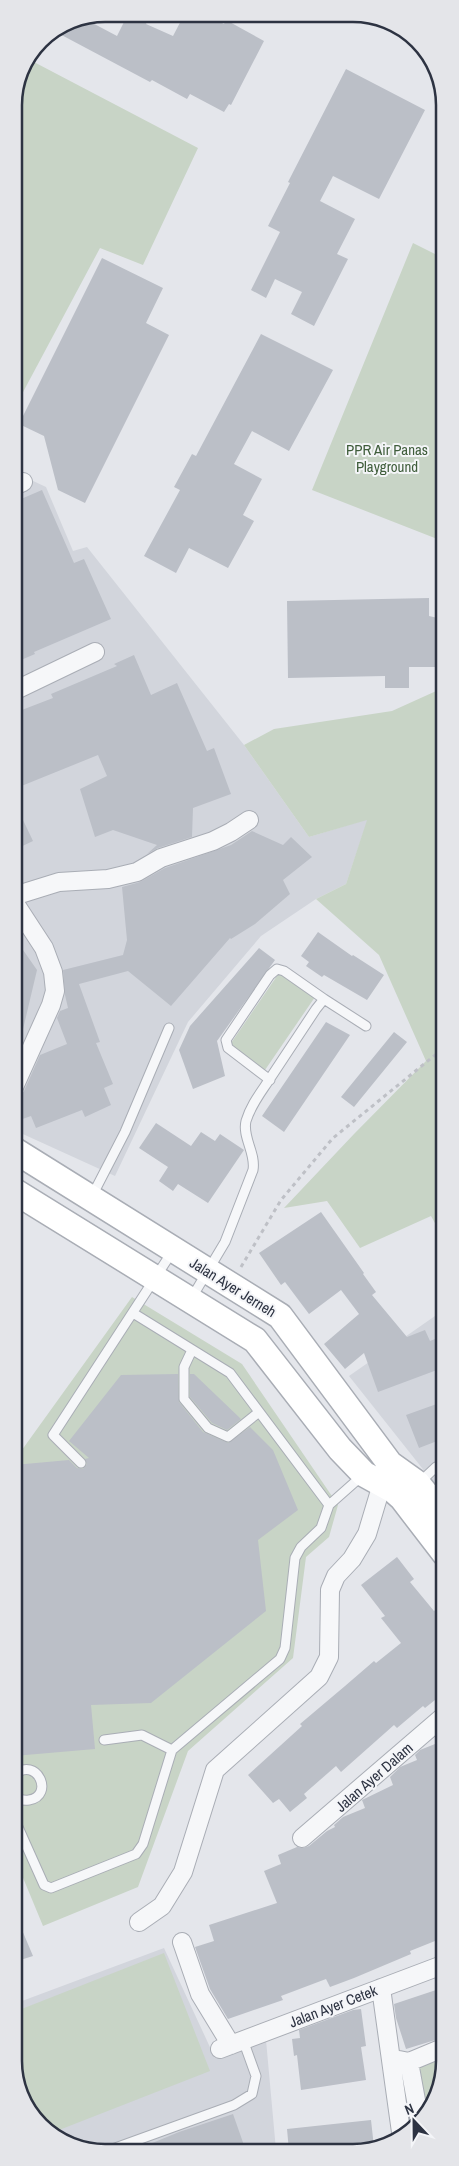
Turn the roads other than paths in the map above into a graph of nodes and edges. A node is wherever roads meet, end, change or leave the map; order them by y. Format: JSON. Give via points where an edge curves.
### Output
{"nodes":[{"id":1,"x":95,"y":652,"type":"dead end"},
{"id":2,"x":23,"y":687,"type":"edge"},
{"id":3,"x":249,"y":820,"type":"dead end"},
{"id":4,"x":23,"y":893,"type":"edge"},
{"id":5,"x":23,"y":915,"type":"edge"},
{"id":6,"x":324,"y":999,"type":"junction"},
{"id":7,"x":366,"y":1026,"type":"dead end"},
{"id":8,"x":169,"y":1028,"type":"dead end"},
{"id":9,"x":23,"y":1068,"type":"edge"},
{"id":10,"x":270,"y":1080,"type":"junction"},
{"id":11,"x":22,"y":1155,"type":"edge"},
{"id":12,"x":22,"y":1196,"type":"edge"},
{"id":13,"x":91,"y":1198,"type":"junction"},
{"id":14,"x":174,"y":1250,"type":"junction"},
{"id":15,"x":208,"y":1271,"type":"junction"},
{"id":16,"x":156,"y":1277,"type":"junction"},
{"id":17,"x":190,"y":1299,"type":"junction"},
{"id":18,"x":133,"y":1313,"type":"junction"},
{"id":19,"x":192,"y":1350,"type":"junction"},
{"id":20,"x":259,"y":1412,"type":"junction"},
{"id":21,"x":81,"y":1462,"type":"dead end"},
{"id":22,"x":436,"y":1467,"type":"edge"},
{"id":23,"x":373,"y":1479,"type":"junction"},
{"id":24,"x":410,"y":1491,"type":"junction"},
{"id":25,"x":329,"y":1505,"type":"junction"},
{"id":26,"x":436,"y":1511,"type":"edge"},
{"id":27,"x":436,"y":1538,"type":"edge"},
{"id":28,"x":436,"y":1723,"type":"edge"},
{"id":29,"x":104,"y":1740,"type":"dead end"},
{"id":30,"x":172,"y":1750,"type":"junction"},
{"id":31,"x":22,"y":1770,"type":"edge"},
{"id":32,"x":22,"y":1799,"type":"edge"},
{"id":33,"x":22,"y":1836,"type":"edge"},
{"id":34,"x":302,"y":1838,"type":"dead end"},
{"id":35,"x":138,"y":1922,"type":"dead end"},
{"id":36,"x":182,"y":1942,"type":"dead end"},
{"id":37,"x":436,"y":1967,"type":"edge"},
{"id":38,"x":380,"y":1988,"type":"junction"},
{"id":39,"x":231,"y":2045,"type":"junction"},
{"id":40,"x":436,"y":2051,"type":"edge"},
{"id":41,"x":391,"y":2058,"type":"junction"},
{"id":42,"x":409,"y":2062,"type":"junction"},
{"id":43,"x":418,"y":2112,"type":"edge"},
{"id":44,"x":400,"y":2128,"type":"edge"},
{"id":45,"x":125,"y":2144,"type":"edge"}],
"edges":[{"from":1,"to":2,"type":"street"},
{"from":3,"to":4,"type":"street","via":[[213,841],[161,858],[137,872],[108,879],[59,882]]},
{"from":5,"to":9,"type":"street","via":[[44,948],[53,972],[55,991]]},
{"from":6,"to":7,"type":"lane"},
{"from":6,"to":10,"type":"lane"},
{"from":6,"to":10,"type":"lane","via":[[277,969],[226,1040],[234,1055]]},
{"from":8,"to":13,"type":"lane","via":[[125,1132]]},
{"from":10,"to":15,"type":"lane","via":[[255,1101],[246,1122],[253,1170],[225,1242]]},
{"from":11,"to":13,"type":"main road","name":"Jalan Ayer Jerneh"},
{"from":12,"to":16,"type":"main road","name":"Jalan Ayer Jerneh"},
{"from":13,"to":14,"type":"main road","name":"Jalan Ayer Jerneh"},
{"from":14,"to":15,"type":"main road","name":"Jalan Ayer Jerneh"},
{"from":14,"to":16,"type":"lane"},
{"from":15,"to":17,"type":"lane"},
{"from":15,"to":24,"type":"main road","name":"Jalan Ayer Jerneh","via":[[280,1316]]},
{"from":16,"to":17,"type":"main road","name":"Jalan Ayer Jerneh"},
{"from":16,"to":18,"type":"lane"},
{"from":17,"to":23,"type":"main road","name":"Jalan Ayer Jerneh","via":[[255,1340],[340,1449]]},
{"from":18,"to":19,"type":"lane"},
{"from":18,"to":21,"type":"lane","via":[[53,1435]]},
{"from":19,"to":20,"type":"lane","via":[[230,1373]]},
{"from":19,"to":20,"type":"lane","via":[[184,1367],[184,1399],[208,1428],[228,1437]]},
{"from":20,"to":25,"type":"lane"},
{"from":22,"to":24,"type":"lane"},
{"from":23,"to":24,"type":"main road","name":"Jalan Ayer Jerneh"},
{"from":23,"to":25,"type":"lane"},
{"from":23,"to":35,"type":"street","via":[[368,1534],[336,1576],[330,1590],[329,1657],[319,1677],[215,1770],[183,1872],[162,1906]]},
{"from":24,"to":26,"type":"main road","name":"Jalan Ayer Jerneh"},
{"from":24,"to":27,"type":"main road","name":"Jalan Ayer Jerneh"},
{"from":25,"to":30,"type":"lane","via":[[321,1528],[301,1547],[295,1558],[285,1648],[280,1660]]},
{"from":28,"to":34,"type":"street","name":"Jalan Ayer Dalam"},
{"from":29,"to":30,"type":"lane","via":[[142,1735]]},
{"from":30,"to":33,"type":"lane","via":[[143,1844],[136,1854],[51,1888],[44,1885]]},
{"from":31,"to":32,"type":"lane","via":[[31,1770],[39,1776],[42,1786],[35,1798]]},
{"from":36,"to":39,"type":"street","via":[[200,1994]]},
{"from":37,"to":38,"type":"street","name":"Jalan Ayer Cetek"},
{"from":38,"to":39,"type":"street","name":"Jalan Ayer Cetek"},
{"from":38,"to":41,"type":"street"},
{"from":39,"to":45,"type":"lane","via":[[256,2076],[252,2094],[234,2105]]},
{"from":40,"to":42,"type":"street"},
{"from":41,"to":42,"type":"street"},
{"from":41,"to":44,"type":"street"},
{"from":42,"to":43,"type":"street"}]}
